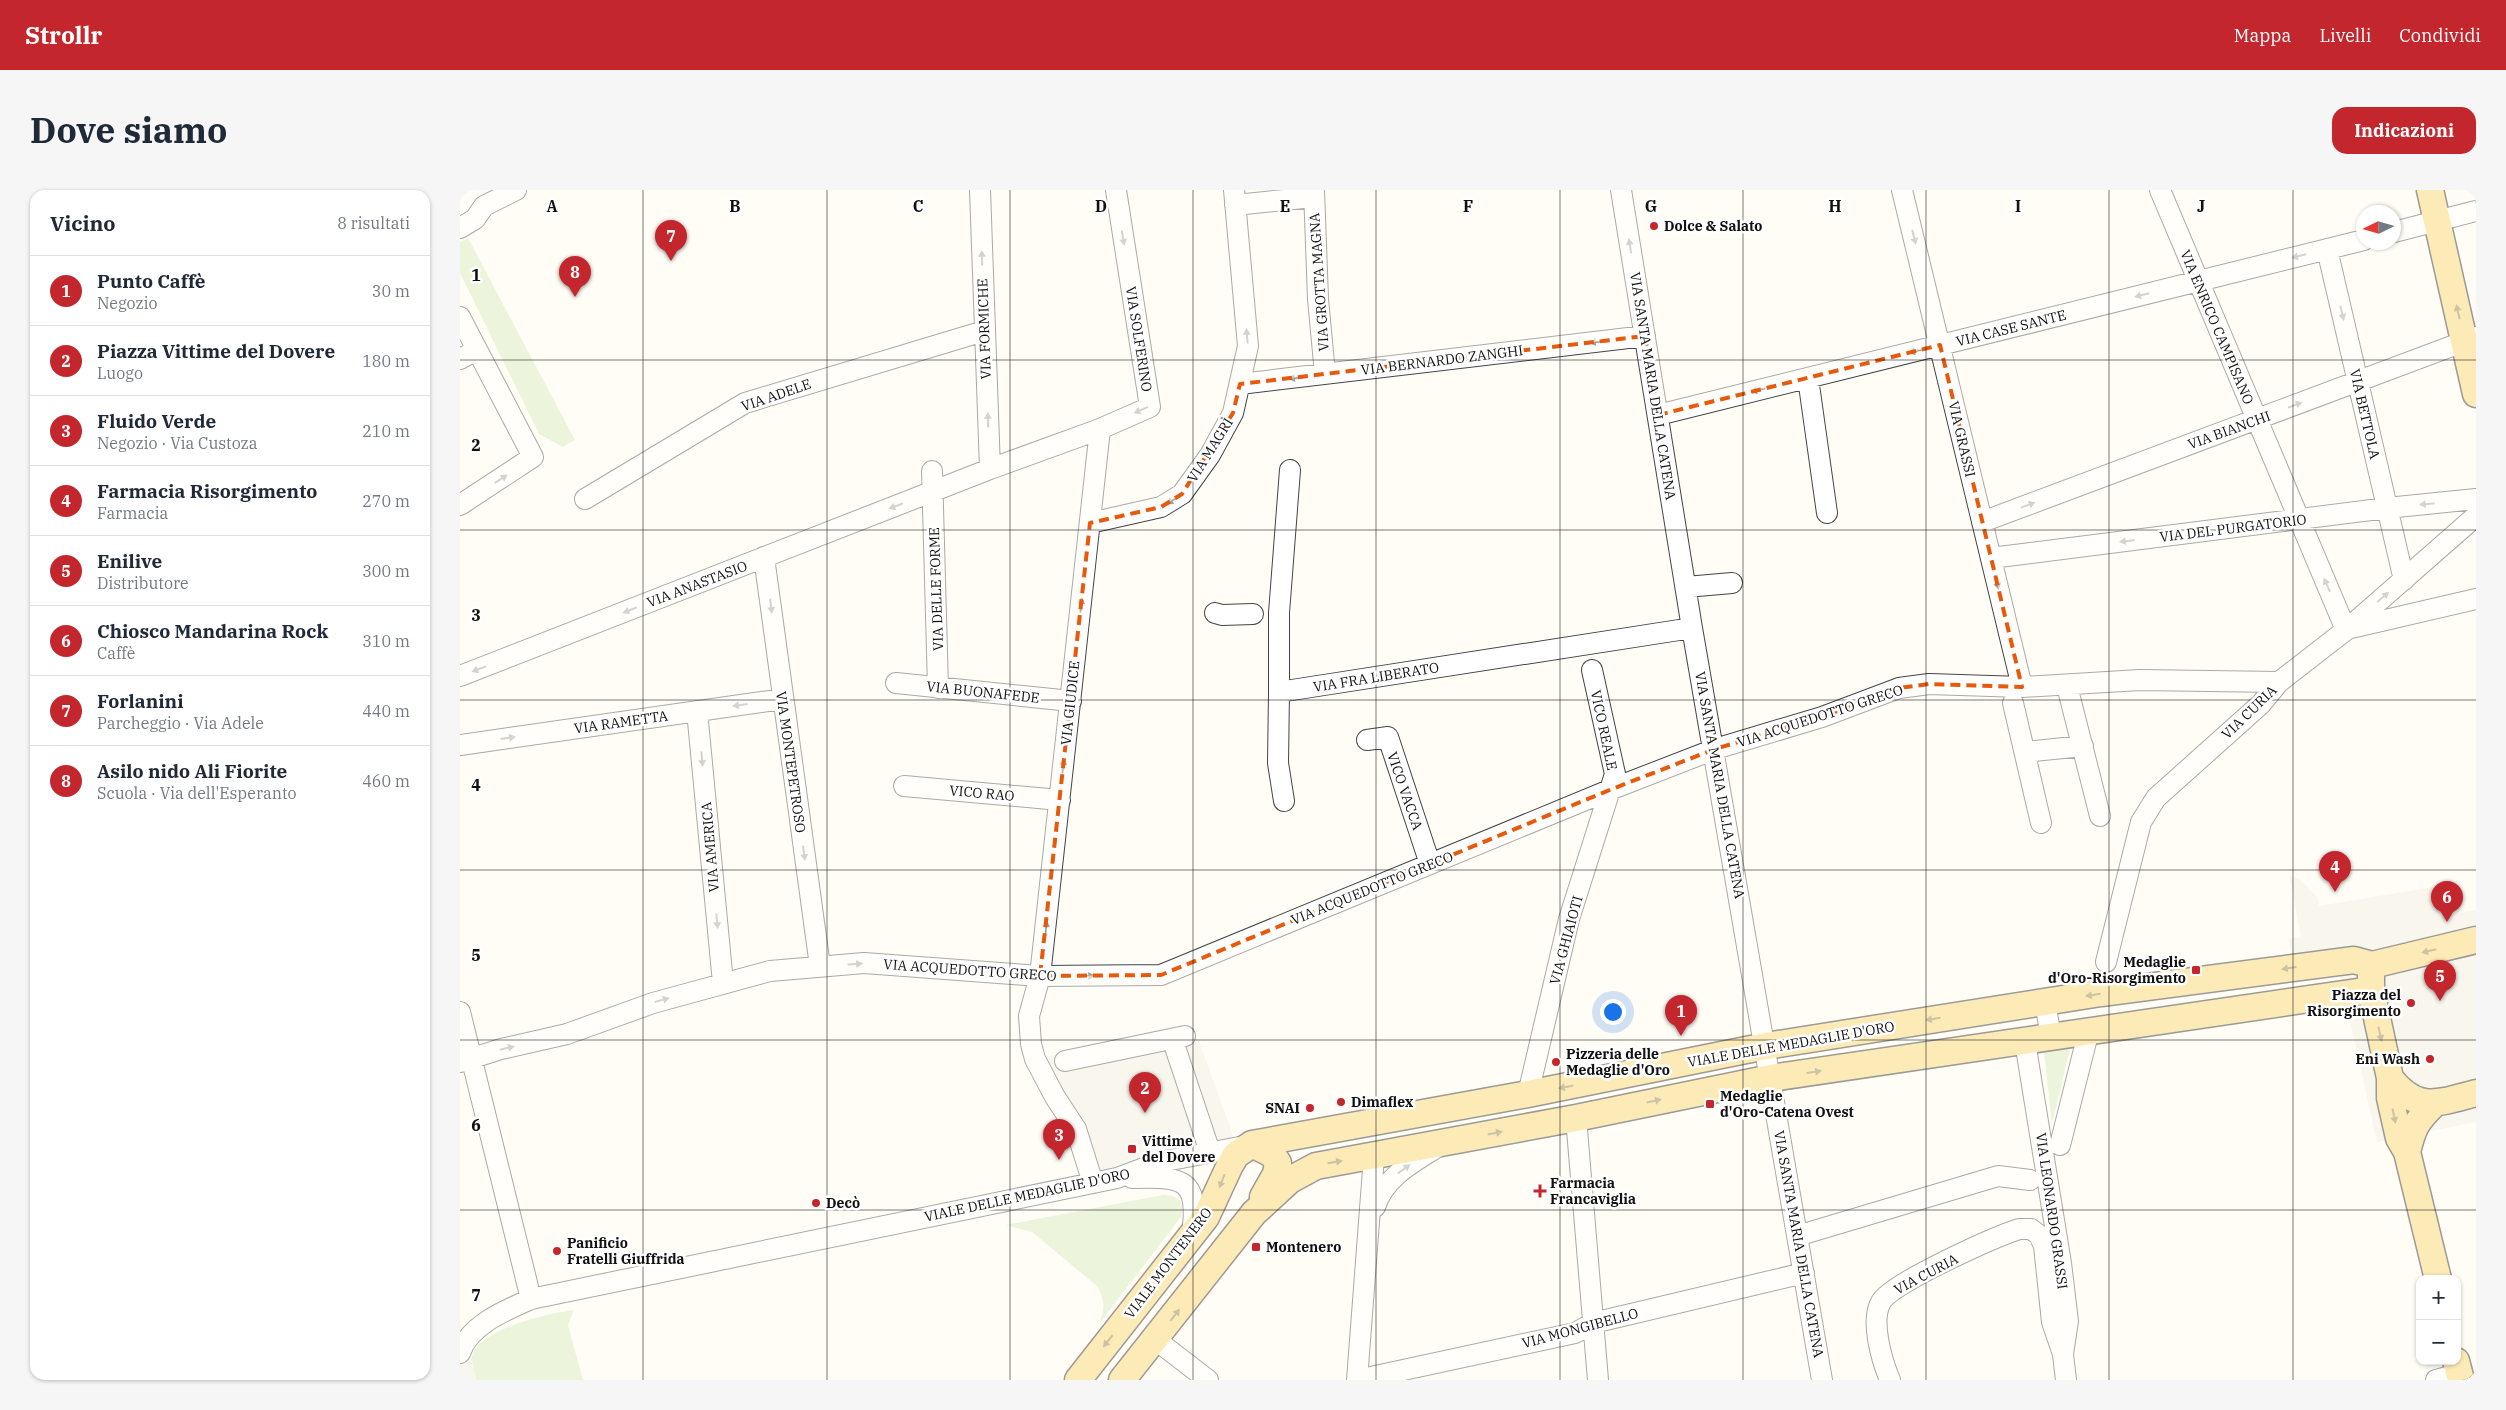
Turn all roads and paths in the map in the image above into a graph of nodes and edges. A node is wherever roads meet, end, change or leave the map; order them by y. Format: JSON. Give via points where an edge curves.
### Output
{"nodes":[{"id":1,"x":516,"y":190,"type":"edge"},
{"id":2,"x":980,"y":190,"type":"edge"},
{"id":3,"x":1116,"y":190,"type":"edge"},
{"id":4,"x":1621,"y":190,"type":"edge"},
{"id":5,"x":1902,"y":190,"type":"edge"},
{"id":6,"x":2160,"y":190,"type":"edge"},
{"id":7,"x":2430,"y":190,"type":"edge"},
{"id":8,"x":1314,"y":194,"type":"edge"},
{"id":9,"x":1235,"y":197,"type":"edge"},
{"id":10,"x":2476,"y":211,"type":"edge"},
{"id":11,"x":2437,"y":222,"type":"junction"},
{"id":12,"x":460,"y":228,"type":"edge"},
{"id":13,"x":2401,"y":230,"type":"edge"},
{"id":14,"x":2356,"y":242,"type":"edge"},
{"id":15,"x":2327,"y":249,"type":"junction"},
{"id":16,"x":2198,"y":281,"type":"junction"},
{"id":17,"x":460,"y":317,"type":"edge"},
{"id":18,"x":984,"y":331,"type":"junction"},
{"id":19,"x":1645,"y":336,"type":"junction"},
{"id":20,"x":2470,"y":339,"type":"edge"},
{"id":21,"x":1940,"y":346,"type":"junction"},
{"id":22,"x":469,"y":355,"type":"edge"},
{"id":23,"x":1325,"y":374,"type":"junction"},
{"id":24,"x":1808,"y":378,"type":"junction"},
{"id":25,"x":2358,"y":382,"type":"junction"},
{"id":26,"x":1240,"y":384,"type":"junction"},
{"id":27,"x":2476,"y":394,"type":"edge"},
{"id":28,"x":1658,"y":415,"type":"junction"},
{"id":29,"x":2256,"y":420,"type":"junction"},
{"id":30,"x":1100,"y":429,"type":"junction"},
{"id":31,"x":990,"y":469,"type":"junction"},
{"id":32,"x":932,"y":470,"type":"dead end"},
{"id":33,"x":1290,"y":470,"type":"dead end"},
{"id":34,"x":933,"y":491,"type":"junction"},
{"id":35,"x":585,"y":499,"type":"dead end"},
{"id":36,"x":2476,"y":499,"type":"edge"},
{"id":37,"x":460,"y":505,"type":"edge"},
{"id":38,"x":2387,"y":508,"type":"junction"},
{"id":39,"x":1827,"y":513,"type":"dead end"},
{"id":40,"x":2476,"y":516,"type":"edge"},
{"id":41,"x":2298,"y":520,"type":"junction"},
{"id":42,"x":1982,"y":522,"type":"junction"},
{"id":43,"x":1090,"y":523,"type":"junction"},
{"id":44,"x":764,"y":557,"type":"junction"},
{"id":45,"x":1991,"y":558,"type":"junction"},
{"id":46,"x":2404,"y":580,"type":"junction"},
{"id":47,"x":1732,"y":583,"type":"dead end"},
{"id":48,"x":1686,"y":588,"type":"junction"},
{"id":49,"x":2476,"y":599,"type":"edge"},
{"id":50,"x":1215,"y":613,"type":"dead end"},
{"id":51,"x":1253,"y":614,"type":"dead end"},
{"id":52,"x":1692,"y":628,"type":"junction"},
{"id":53,"x":2346,"y":630,"type":"junction"},
{"id":54,"x":1592,"y":670,"type":"dead end"},
{"id":55,"x":460,"y":676,"type":"edge"},
{"id":56,"x":2279,"y":682,"type":"junction"},
{"id":57,"x":896,"y":684,"type":"dead end"},
{"id":58,"x":2067,"y":686,"type":"junction"},
{"id":59,"x":938,"y":688,"type":"junction"},
{"id":60,"x":1279,"y":692,"type":"junction"},
{"id":61,"x":2017,"y":695,"type":"junction"},
{"id":62,"x":783,"y":699,"type":"junction"},
{"id":63,"x":1071,"y":701,"type":"junction"},
{"id":64,"x":697,"y":710,"type":"junction"},
{"id":65,"x":1367,"y":740,"type":"dead end"},
{"id":66,"x":460,"y":746,"type":"edge"},
{"id":67,"x":2083,"y":746,"type":"junction"},
{"id":68,"x":1715,"y":749,"type":"junction"},
{"id":69,"x":2025,"y":752,"type":"junction"},
{"id":70,"x":904,"y":786,"type":"dead end"},
{"id":71,"x":1612,"y":789,"type":"junction"},
{"id":72,"x":1060,"y":800,"type":"junction"},
{"id":73,"x":1284,"y":800,"type":"dead end"},
{"id":74,"x":2100,"y":816,"type":"dead end"},
{"id":75,"x":2041,"y":823,"type":"dead end"},
{"id":76,"x":1430,"y":864,"type":"junction"},
{"id":77,"x":2476,"y":940,"type":"edge"},
{"id":78,"x":2106,"y":962,"type":"dead end"},
{"id":79,"x":820,"y":966,"type":"junction"},
{"id":80,"x":1040,"y":976,"type":"junction"},
{"id":81,"x":2371,"y":977,"type":"junction"},
{"id":82,"x":723,"y":983,"type":"junction"},
{"id":83,"x":2045,"y":1002,"type":"junction"},
{"id":84,"x":460,"y":1012,"type":"edge"},
{"id":85,"x":2089,"y":1030,"type":"junction"},
{"id":86,"x":2051,"y":1037,"type":"junction"},
{"id":87,"x":2025,"y":1042,"type":"junction"},
{"id":88,"x":1766,"y":1046,"type":"junction"},
{"id":89,"x":465,"y":1060,"type":"edge"},
{"id":90,"x":1065,"y":1061,"type":"dead end"},
{"id":91,"x":1771,"y":1078,"type":"junction"},
{"id":92,"x":2390,"y":1078,"type":"junction"},
{"id":93,"x":1528,"y":1094,"type":"junction"},
{"id":94,"x":2476,"y":1094,"type":"edge"},
{"id":95,"x":2434,"y":1104,"type":"junction"},
{"id":96,"x":1576,"y":1118,"type":"junction"},
{"id":97,"x":1447,"y":1142,"type":"junction"},
{"id":98,"x":1252,"y":1144,"type":"junction"},
{"id":99,"x":2060,"y":1145,"type":"dead end"},
{"id":100,"x":1210,"y":1152,"type":"junction"},
{"id":101,"x":2407,"y":1152,"type":"junction"},
{"id":102,"x":1374,"y":1156,"type":"junction"},
{"id":103,"x":1118,"y":1178,"type":"junction"},
{"id":104,"x":2030,"y":1180,"type":"dead end"},
{"id":105,"x":1093,"y":1183,"type":"junction"},
{"id":106,"x":1254,"y":1213,"type":"junction"},
{"id":107,"x":1370,"y":1223,"type":"junction"},
{"id":108,"x":1192,"y":1234,"type":"junction"},
{"id":109,"x":1797,"y":1236,"type":"junction"},
{"id":110,"x":1804,"y":1274,"type":"junction"},
{"id":111,"x":2437,"y":1275,"type":"edge"},
{"id":112,"x":532,"y":1299,"type":"junction"},
{"id":113,"x":1593,"y":1323,"type":"junction"},
{"id":114,"x":1156,"y":1340,"type":"junction"},
{"id":115,"x":464,"y":1346,"type":"edge"},
{"id":116,"x":2063,"y":1354,"type":"junction"},
{"id":117,"x":1078,"y":1380,"type":"edge"},
{"id":118,"x":1122,"y":1380,"type":"edge"},
{"id":119,"x":1208,"y":1380,"type":"edge"},
{"id":120,"x":1357,"y":1380,"type":"edge"},
{"id":121,"x":1598,"y":1380,"type":"edge"},
{"id":122,"x":1822,"y":1380,"type":"edge"},
{"id":123,"x":1890,"y":1380,"type":"edge"},
{"id":124,"x":2066,"y":1380,"type":"edge"}],
"edges":[{"from":1,"to":12,"type":"street","via":[[484,206],[475,219]]},
{"from":18,"to":2,"type":"street","name":"VIA FORMICHE","one_way":true},
{"from":3,"to":30,"type":"street","name":"VIA SOLFERINO","one_way":true,"via":[[1150,407]]},
{"from":19,"to":4,"type":"street","name":"VIA SANTA MARIA DELLA CATENA","one_way":true},
{"from":5,"to":21,"type":"street","name":"VIA GRASSI","one_way":true},
{"from":6,"to":16,"type":"street","name":"VIA ENRICO CAMPISANO"},
{"from":7,"to":11,"type":"main road"},
{"from":8,"to":9,"type":"street"},
{"from":8,"to":23,"type":"street","name":"VIA GROTTA MAGNA"},
{"from":26,"to":9,"type":"street","name":"VIA MAGRÌ","one_way":true,"via":[[1248,346]]},
{"from":10,"to":11,"type":"street"},
{"from":11,"to":13,"type":"street"},
{"from":20,"to":11,"type":"main road","one_way":true},
{"from":14,"to":15,"type":"street","name":"VIA CASE SANTE"},
{"from":15,"to":16,"type":"street","name":"VIA CASE SANTE","one_way":true},
{"from":15,"to":25,"type":"street","name":"VIA BETTOLA","one_way":true},
{"from":16,"to":21,"type":"street","name":"VIA CASE SANTE","one_way":true},
{"from":16,"to":29,"type":"street","name":"VIA ENRICO CAMPISANO"},
{"from":17,"to":22,"type":"street"},
{"from":31,"to":18,"type":"street","name":"VIA FORMICHE","one_way":true},
{"from":18,"to":35,"type":"street","name":"VIA ADELE","via":[[745,403]]},
{"from":19,"to":23,"type":"street","name":"VIA BERNARDO ZANGHI","one_way":true},
{"from":19,"to":28,"type":"street","name":"VIA SANTA MARIA DELLA CATENA"},
{"from":20,"to":25,"type":"street","name":"VIA BIANCHI"},
{"from":20,"to":27,"type":"main road"},
{"from":21,"to":24,"type":"street","name":"VIA CASE SANTE","one_way":true},
{"from":21,"to":42,"type":"street","name":"VIA GRASSI"},
{"from":37,"to":22,"type":"street","one_way":true,"via":[[533,458]]},
{"from":23,"to":26,"type":"street","name":"VIA BERNARDO ZANGHI","one_way":true},
{"from":24,"to":28,"type":"street","name":"VIA CASE SANTE","one_way":true},
{"from":24,"to":39,"type":"street"},
{"from":29,"to":25,"type":"street","name":"VIA BIANCHI","one_way":true},
{"from":25,"to":38,"type":"street","name":"VIA BETTOLA"},
{"from":26,"to":43,"type":"street","name":"VIA MAGRÌ","one_way":true,"via":[[1233,413],[1210,455],[1182,494],[1161,507]]},
{"from":28,"to":48,"type":"street","name":"VIA SANTA MARIA DELLA CATENA"},
{"from":29,"to":41,"type":"street","name":"VIA ENRICO CAMPISANO"},
{"from":42,"to":29,"type":"street","name":"VIA BIANCHI","one_way":true},
{"from":30,"to":31,"type":"street","name":"VIA SOLFERINO"},
{"from":30,"to":43,"type":"street","name":"VIA GIUDICE"},
{"from":31,"to":34,"type":"street","name":"VIA ANASTASIO"},
{"from":32,"to":34,"type":"street"},
{"from":33,"to":60,"type":"street","via":[[1279,613]]},
{"from":34,"to":44,"type":"street","name":"VIA ANASTASIO","one_way":true},
{"from":34,"to":59,"type":"street","name":"VIA DELLE FORME"},
{"from":36,"to":38,"type":"street","name":"VIA DEL PURGATORIO","one_way":true},
{"from":38,"to":41,"type":"street","name":"VIA DEL PURGATORIO"},
{"from":38,"to":46,"type":"street","name":"VIA BETTOLA"},
{"from":40,"to":46,"type":"street","name":"VIA CURIA"},
{"from":41,"to":45,"type":"street","name":"VIA DEL PURGATORIO","one_way":true},
{"from":53,"to":41,"type":"street","name":"VIA ENRICO CAMPISANO","one_way":true},
{"from":42,"to":45,"type":"street","name":"VIA GRASSI"},
{"from":63,"to":43,"type":"street","name":"VIA GIUDICE","one_way":true},
{"from":44,"to":55,"type":"street","name":"VIA ANASTASIO","one_way":true},
{"from":44,"to":62,"type":"street","name":"VIA MONTEPETROSO","one_way":true},
{"from":45,"to":61,"type":"street","name":"VIA GRASSI","one_way":true},
{"from":53,"to":46,"type":"street","name":"VIA CURIA","one_way":true},
{"from":47,"to":48,"type":"street"},
{"from":48,"to":52,"type":"street","name":"VIA SANTA MARIA DELLA CATENA"},
{"from":49,"to":53,"type":"street"},
{"from":50,"to":51,"type":"street"},
{"from":52,"to":60,"type":"street","name":"VIA FRA LIBERATO"},
{"from":52,"to":68,"type":"street","name":"VIA SANTA MARIA DELLA CATENA"},
{"from":53,"to":56,"type":"street","name":"VIA CURIA"},
{"from":54,"to":71,"type":"street","name":"VICO REALE","via":[[1615,774]]},
{"from":56,"to":58,"type":"street","name":"VIA ACQUEDOTTO GRECO","via":[[2140,680]]},
{"from":56,"to":78,"type":"street","name":"VIA CURIA","via":[[2261,704],[2170,784],[2148,810],[2141,822]]},
{"from":57,"to":59,"type":"street","name":"VIA BUONAFEDE"},
{"from":58,"to":61,"type":"street","name":"VIA ACQUEDOTTO GRECO"},
{"from":58,"to":67,"type":"street"},
{"from":59,"to":63,"type":"street","name":"VIA BUONAFEDE"},
{"from":60,"to":73,"type":"street","via":[[1278,763]]},
{"from":61,"to":68,"type":"street","name":"VIA ACQUEDOTTO GRECO","via":[[1929,684],[1899,688],[1822,717]]},
{"from":61,"to":69,"type":"street","name":"VIA GRASSI"},
{"from":62,"to":64,"type":"street","name":"VIA RAMETTA","one_way":true},
{"from":62,"to":79,"type":"street","name":"VIA MONTEPETROSO","one_way":true},
{"from":72,"to":63,"type":"street","name":"VIA GIUDICE","one_way":true},
{"from":66,"to":64,"type":"street","name":"VIA RAMETTA","one_way":true},
{"from":64,"to":82,"type":"street","name":"VIA AMERICA","one_way":true},
{"from":65,"to":76,"type":"street","name":"VICO VACCA","via":[[1388,737]]},
{"from":67,"to":69,"type":"street"},
{"from":67,"to":74,"type":"street"},
{"from":68,"to":71,"type":"street","name":"VIA ACQUEDOTTO GRECO"},
{"from":68,"to":88,"type":"street","name":"VIA SANTA MARIA DELLA CATENA"},
{"from":69,"to":75,"type":"street","name":"VIA GRASSI"},
{"from":70,"to":72,"type":"street","name":"VICO RAO"},
{"from":71,"to":76,"type":"street","name":"VIA ACQUEDOTTO GRECO"},
{"from":71,"to":93,"type":"street","name":"VIA GHIAIOTI","via":[[1569,919]]},
{"from":80,"to":72,"type":"street","name":"VIA GIUDICE","one_way":true},
{"from":80,"to":76,"type":"street","name":"VIA ACQUEDOTTO GRECO","one_way":true,"via":[[1161,975]]},
{"from":77,"to":81,"type":"main road","one_way":true},
{"from":79,"to":80,"type":"street","name":"VIA ACQUEDOTTO GRECO","one_way":true,"via":[[864,964]]},
{"from":79,"to":82,"type":"street","name":"VIA ACQUEDOTTO GRECO","via":[[770,971]]},
{"from":80,"to":105,"type":"street","name":"VIA GIUDICE","via":[[1029,1016],[1031,1044],[1035,1059],[1076,1130]]},
{"from":81,"to":83,"type":"main road","name":"VIALE DELLE MEDAGLIE D'ORO","one_way":true,"via":[[2354,960]]},
{"from":81,"to":85,"type":"main road","via":[[2344,994]]},
{"from":81,"to":92,"type":"main road","one_way":true},
{"from":89,"to":82,"type":"street","name":"VIA ACQUEDOTTO GRECO","one_way":true,"via":[[567,1034],[653,1003]]},
{"from":83,"to":86,"type":"street"},
{"from":83,"to":88,"type":"main road","name":"VIALE DELLE MEDAGLIE D'ORO","one_way":true},
{"from":84,"to":89,"type":"street"},
{"from":85,"to":86,"type":"main road"},
{"from":85,"to":99,"type":"street"},
{"from":86,"to":87,"type":"main road"},
{"from":91,"to":87,"type":"main road","one_way":true},
{"from":87,"to":116,"type":"street","name":"VIA LEONARDO GRASSI","via":[[2068,1321]]},
{"from":88,"to":91,"type":"street","name":"VIA SANTA MARIA DELLA CATENA"},
{"from":88,"to":93,"type":"main road","name":"VIALE DELLE MEDAGLIE D'ORO","one_way":true},
{"from":89,"to":112,"type":"street"},
{"from":90,"to":100,"type":"street","via":[[1180,1043]]},
{"from":96,"to":91,"type":"main road","one_way":true},
{"from":91,"to":109,"type":"street","name":"VIA SANTA MARIA DELLA CATENA"},
{"from":92,"to":95,"type":"main road","via":[[2407,1097]]},
{"from":92,"to":101,"type":"main road","one_way":true,"via":[[2390,1098],[2399,1138]]},
{"from":93,"to":98,"type":"main road","name":"VIALE DELLE MEDAGLIE D'ORO"},
{"from":94,"to":95,"type":"main road"},
{"from":95,"to":101,"type":"main road","via":[[2418,1119]]},
{"from":97,"to":96,"type":"main road","one_way":true},
{"from":96,"to":113,"type":"street"},
{"from":97,"to":102,"type":"main road"},
{"from":107,"to":97,"type":"street","one_way":true,"via":[[1381,1190],[1387,1183]]},
{"from":98,"to":100,"type":"street","name":"VIALE DELLE MEDAGLIE D'ORO"},
{"from":98,"to":106,"type":"main road","via":[[1272,1154],[1278,1163],[1276,1174]]},
{"from":98,"to":108,"type":"main road","name":"VIALE MONTENERO","one_way":true,"via":[[1230,1164],[1206,1217]]},
{"from":100,"to":103,"type":"street","name":"VIALE DELLE MEDAGLIE D'ORO","via":[[1160,1162]]},
{"from":101,"to":111,"type":"main road"},
{"from":106,"to":102,"type":"main road","one_way":true,"via":[[1290,1180],[1316,1166]]},
{"from":102,"to":107,"type":"street"},
{"from":103,"to":105,"type":"street","name":"VIALE DELLE MEDAGLIE D'ORO"},
{"from":103,"to":108,"type":"street","via":[[1163,1177],[1189,1189],[1195,1203]]},
{"from":104,"to":109,"type":"street","via":[[1998,1176]]},
{"from":105,"to":112,"type":"street","name":"VIALE DELLE MEDAGLIE D'ORO"},
{"from":114,"to":106,"type":"main road","one_way":true},
{"from":107,"to":120,"type":"street"},
{"from":108,"to":117,"type":"main road","name":"VIALE MONTENERO","one_way":true},
{"from":109,"to":110,"type":"street","name":"VIA SANTA MARIA DELLA CATENA"},
{"from":110,"to":113,"type":"street","name":"VIA MONGIBELLO"},
{"from":110,"to":122,"type":"street","name":"VIA SANTA MARIA DELLA CATENA"},
{"from":112,"to":115,"type":"street","name":"VIALE DELLE MEDAGLIE D'ORO","via":[[491,1320]]},
{"from":113,"to":120,"type":"street","name":"VIA MONGIBELLO","via":[[1575,1333]]},
{"from":113,"to":121,"type":"street"},
{"from":114,"to":118,"type":"main road"},
{"from":114,"to":119,"type":"street"},
{"from":116,"to":123,"type":"street","name":"VIA CURIA","via":[[2052,1322],[2042,1239],[2031,1229],[2019,1229],[1927,1270],[1888,1294],[1881,1302],[1877,1322],[1881,1355]]},
{"from":116,"to":124,"type":"street","name":"VIA LEONARDO GRASSI"}]}
